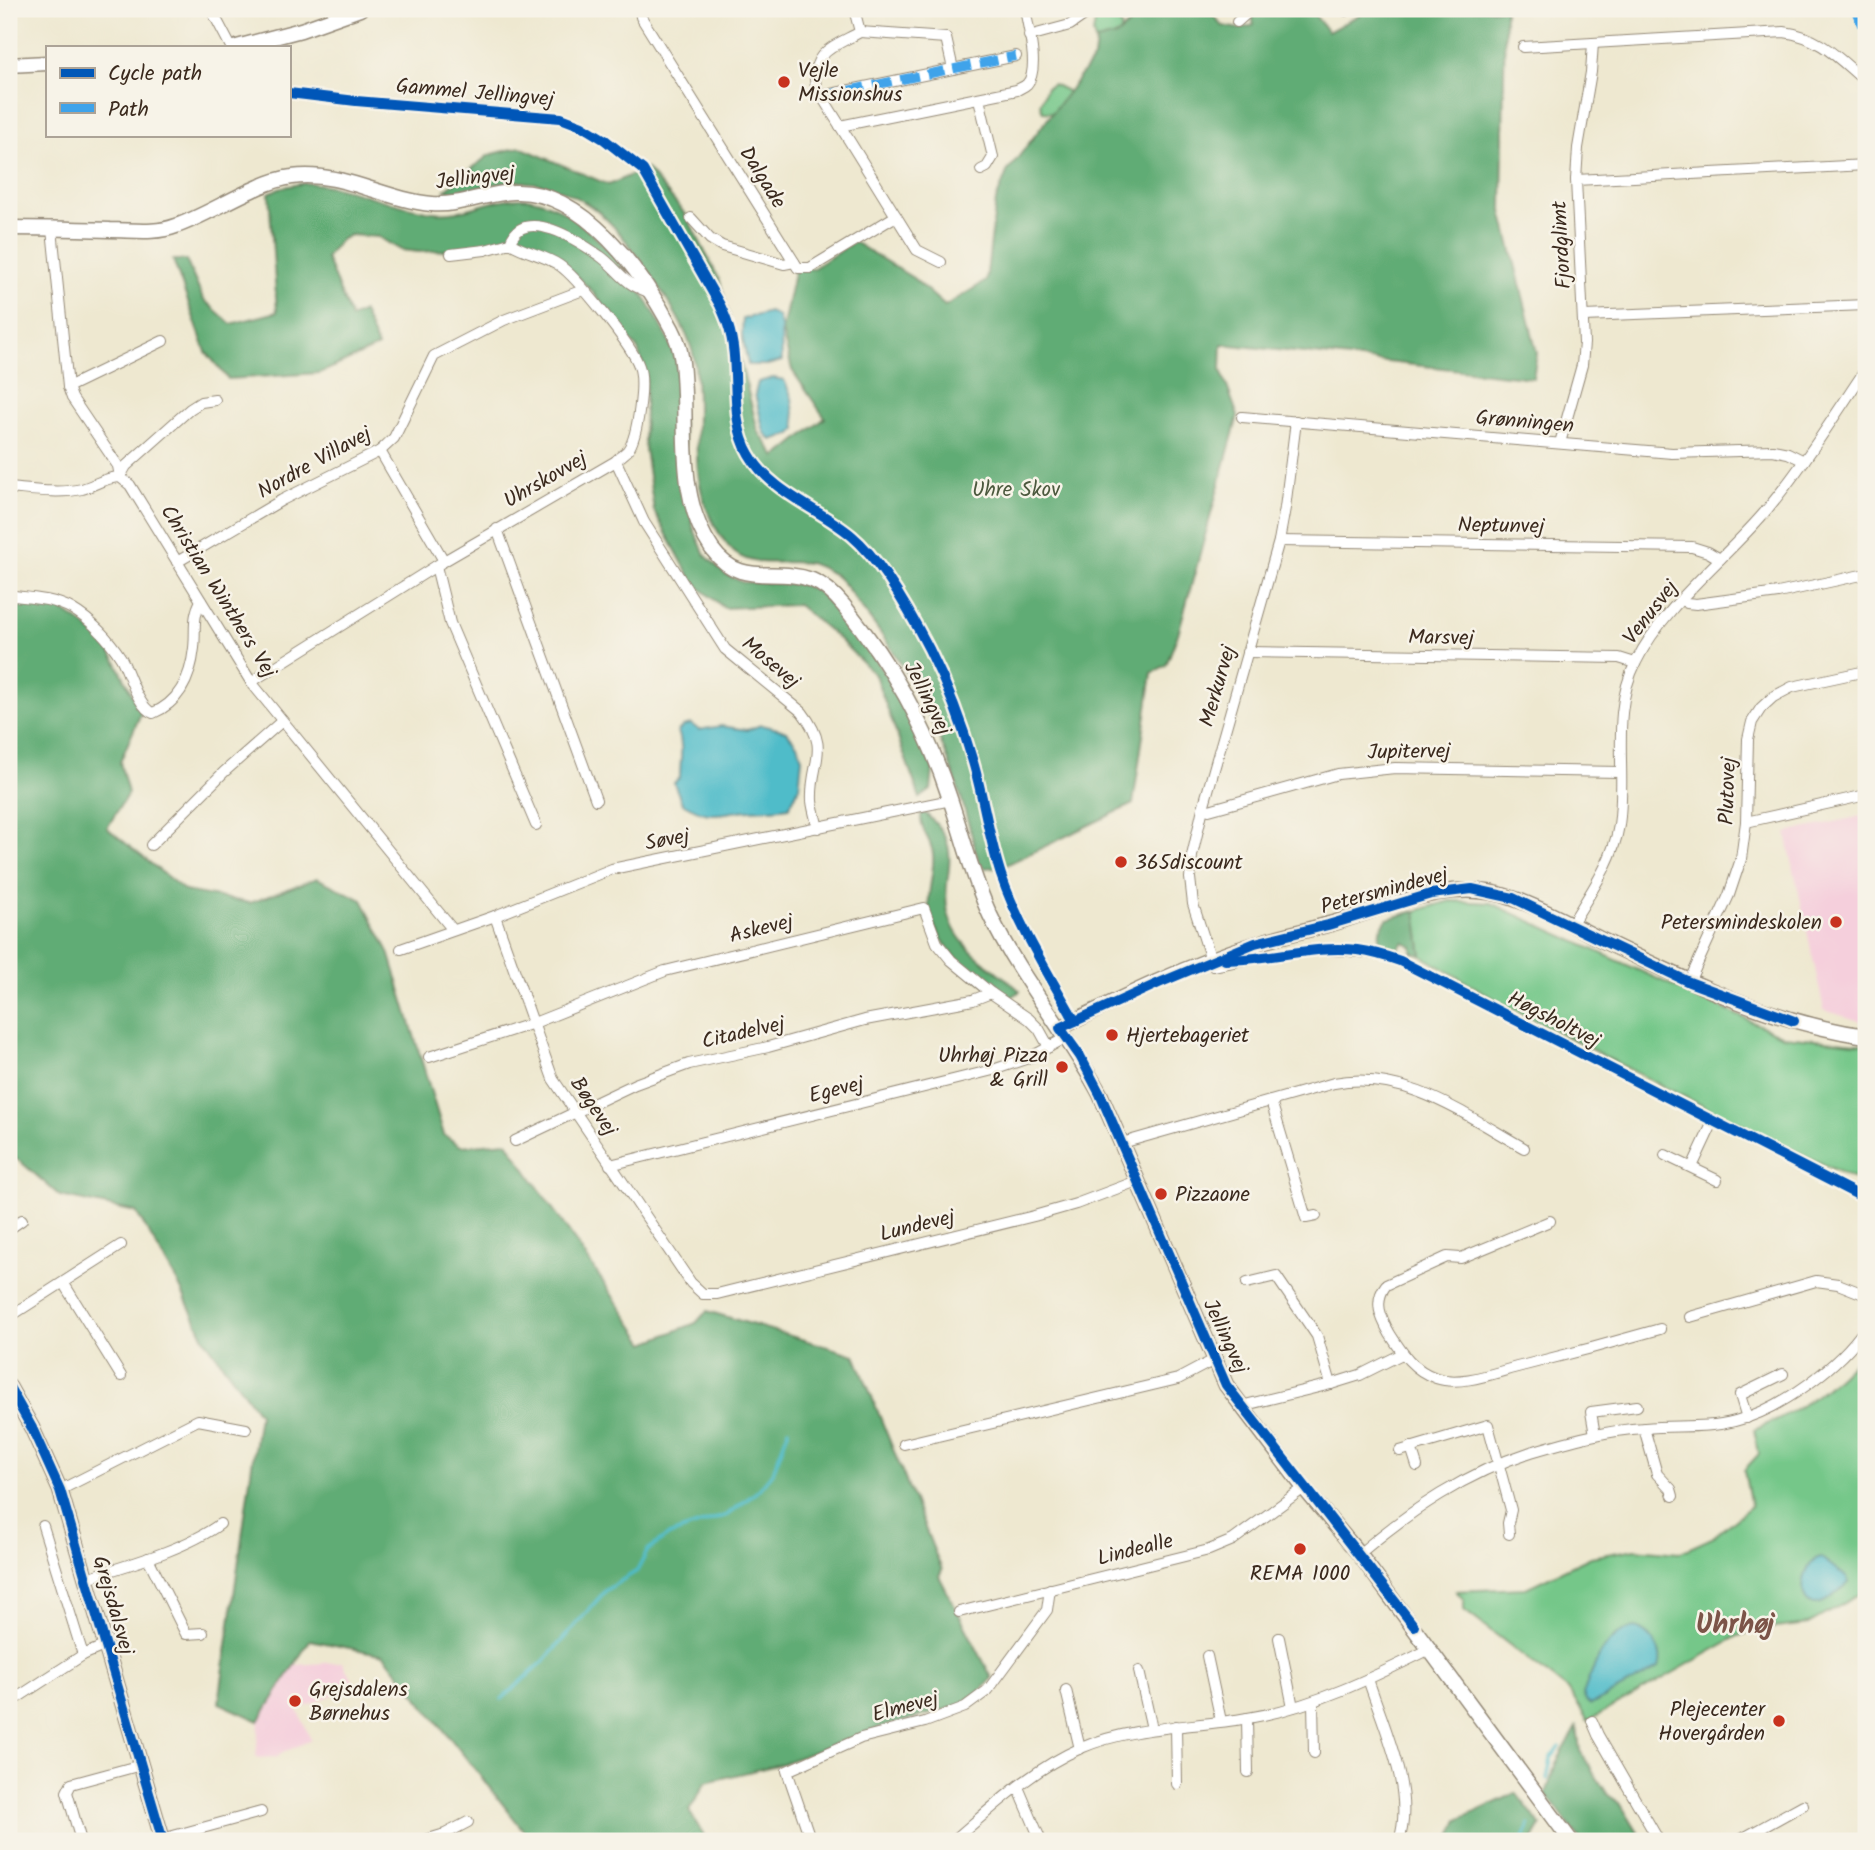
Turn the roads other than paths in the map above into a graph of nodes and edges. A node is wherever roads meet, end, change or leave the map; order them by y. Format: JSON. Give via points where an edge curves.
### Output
{"nodes":[{"id":1,"x":211,"y":9,"type":"edge"},
{"id":2,"x":360,"y":9,"type":"edge"},
{"id":3,"x":640,"y":9,"type":"edge"},
{"id":4,"x":855,"y":9,"type":"edge"},
{"id":5,"x":1025,"y":9,"type":"edge"},
{"id":6,"x":1093,"y":9,"type":"edge"},
{"id":7,"x":1245,"y":9,"type":"edge"},
{"id":8,"x":1237,"y":22,"type":"dead end"},
{"id":9,"x":860,"y":32,"type":"junction"},
{"id":10,"x":1029,"y":36,"type":"junction"},
{"id":11,"x":1593,"y":43,"type":"junction"},
{"id":12,"x":230,"y":46,"type":"edge"},
{"id":13,"x":241,"y":46,"type":"edge"},
{"id":14,"x":1523,"y":47,"type":"dead end"},
{"id":15,"x":1016,"y":56,"type":"dead end"},
{"id":16,"x":46,"y":63,"type":"edge"},
{"id":17,"x":9,"y":65,"type":"edge"},
{"id":18,"x":953,"y":69,"type":"junction"},
{"id":19,"x":1866,"y":82,"type":"edge"},
{"id":20,"x":290,"y":93,"type":"edge"},
{"id":21,"x":821,"y":96,"type":"junction"},
{"id":22,"x":979,"y":99,"type":"junction"},
{"id":23,"x":840,"y":126,"type":"junction"},
{"id":24,"x":1866,"y":165,"type":"edge"},
{"id":25,"x":643,"y":170,"type":"dead end"},
{"id":26,"x":981,"y":170,"type":"dead end"},
{"id":27,"x":1576,"y":180,"type":"junction"},
{"id":28,"x":896,"y":216,"type":"junction"},
{"id":29,"x":691,"y":218,"type":"dead end"},
{"id":30,"x":9,"y":228,"type":"edge"},
{"id":31,"x":52,"y":229,"type":"junction"},
{"id":32,"x":510,"y":243,"type":"junction"},
{"id":33,"x":451,"y":254,"type":"dead end"},
{"id":34,"x":794,"y":262,"type":"junction"},
{"id":35,"x":941,"y":262,"type":"dead end"},
{"id":36,"x":583,"y":290,"type":"junction"},
{"id":37,"x":649,"y":292,"type":"junction"},
{"id":38,"x":1866,"y":305,"type":"edge"},
{"id":39,"x":1584,"y":316,"type":"junction"},
{"id":40,"x":163,"y":341,"type":"dead end"},
{"id":41,"x":1866,"y":369,"type":"edge"},
{"id":42,"x":68,"y":387,"type":"junction"},
{"id":43,"x":215,"y":400,"type":"dead end"},
{"id":44,"x":1242,"y":417,"type":"dead end"},
{"id":45,"x":1296,"y":421,"type":"junction"},
{"id":46,"x":1560,"y":443,"type":"junction"},
{"id":47,"x":380,"y":451,"type":"junction"},
{"id":48,"x":615,"y":461,"type":"junction"},
{"id":49,"x":1804,"y":461,"type":"junction"},
{"id":50,"x":120,"y":477,"type":"junction"},
{"id":51,"x":9,"y":488,"type":"edge"},
{"id":52,"x":497,"y":529,"type":"junction"},
{"id":53,"x":1279,"y":541,"type":"junction"},
{"id":54,"x":1720,"y":559,"type":"junction"},
{"id":55,"x":177,"y":562,"type":"junction"},
{"id":56,"x":440,"y":563,"type":"junction"},
{"id":57,"x":1866,"y":574,"type":"edge"},
{"id":58,"x":14,"y":596,"type":"dead end"},
{"id":59,"x":1682,"y":600,"type":"junction"},
{"id":60,"x":201,"y":601,"type":"junction"},
{"id":61,"x":1247,"y":652,"type":"junction"},
{"id":62,"x":1635,"y":663,"type":"junction"},
{"id":63,"x":1866,"y":671,"type":"edge"},
{"id":64,"x":251,"y":682,"type":"junction"},
{"id":65,"x":282,"y":721,"type":"junction"},
{"id":66,"x":1620,"y":772,"type":"junction"},
{"id":67,"x":1866,"y":795,"type":"edge"},
{"id":68,"x":596,"y":800,"type":"dead end"},
{"id":69,"x":951,"y":800,"type":"junction"},
{"id":70,"x":1203,"y":808,"type":"junction"},
{"id":71,"x":1746,"y":822,"type":"junction"},
{"id":72,"x":536,"y":825,"type":"dead end"},
{"id":73,"x":818,"y":828,"type":"junction"},
{"id":74,"x":152,"y":845,"type":"dead end"},
{"id":75,"x":495,"y":916,"type":"junction"},
{"id":76,"x":1571,"y":925,"type":"junction"},
{"id":77,"x":453,"y":930,"type":"junction"},
{"id":78,"x":401,"y":949,"type":"dead end"},
{"id":79,"x":1211,"y":960,"type":"junction"},
{"id":80,"x":1689,"y":982,"type":"junction"},
{"id":81,"x":992,"y":993,"type":"junction"},
{"id":82,"x":534,"y":1023,"type":"junction"},
{"id":83,"x":1064,"y":1033,"type":"junction"},
{"id":84,"x":1866,"y":1036,"type":"edge"},
{"id":85,"x":1049,"y":1047,"type":"junction"},
{"id":86,"x":429,"y":1057,"type":"dead end"},
{"id":87,"x":1270,"y":1101,"type":"junction"},
{"id":88,"x":575,"y":1114,"type":"junction"},
{"id":89,"x":1713,"y":1122,"type":"junction"},
{"id":90,"x":515,"y":1141,"type":"dead end"},
{"id":91,"x":1122,"y":1143,"type":"junction"},
{"id":92,"x":1524,"y":1148,"type":"dead end"},
{"id":93,"x":1665,"y":1155,"type":"dead end"},
{"id":94,"x":610,"y":1165,"type":"junction"},
{"id":95,"x":1692,"y":1167,"type":"junction"},
{"id":96,"x":1717,"y":1180,"type":"dead end"},
{"id":97,"x":1137,"y":1181,"type":"junction"},
{"id":98,"x":1866,"y":1199,"type":"edge"},
{"id":99,"x":1315,"y":1216,"type":"dead end"},
{"id":100,"x":22,"y":1220,"type":"dead end"},
{"id":101,"x":1550,"y":1221,"type":"dead end"},
{"id":102,"x":9,"y":1229,"type":"edge"},
{"id":103,"x":121,"y":1245,"type":"dead end"},
{"id":104,"x":64,"y":1283,"type":"junction"},
{"id":105,"x":1247,"y":1283,"type":"dead end"},
{"id":106,"x":703,"y":1294,"type":"joint"},
{"id":107,"x":1866,"y":1295,"type":"edge"},
{"id":108,"x":9,"y":1317,"type":"edge"},
{"id":109,"x":1689,"y":1317,"type":"dead end"},
{"id":110,"x":1866,"y":1327,"type":"edge"},
{"id":111,"x":1660,"y":1329,"type":"dead end"},
{"id":112,"x":1402,"y":1354,"type":"junction"},
{"id":113,"x":1214,"y":1360,"type":"junction"},
{"id":114,"x":1783,"y":1374,"type":"dead end"},
{"id":115,"x":121,"y":1376,"type":"dead end"},
{"id":116,"x":1331,"y":1384,"type":"junction"},
{"id":117,"x":9,"y":1387,"type":"edge"},
{"id":118,"x":1241,"y":1406,"type":"junction"},
{"id":119,"x":1637,"y":1406,"type":"dead end"},
{"id":120,"x":1747,"y":1418,"type":"junction"},
{"id":121,"x":1644,"y":1427,"type":"junction"},
{"id":122,"x":246,"y":1429,"type":"dead end"},
{"id":123,"x":1595,"y":1435,"type":"junction"},
{"id":124,"x":904,"y":1444,"type":"dead end"},
{"id":125,"x":1411,"y":1447,"type":"junction"},
{"id":126,"x":1400,"y":1451,"type":"dead end"},
{"id":127,"x":1499,"y":1464,"type":"junction"},
{"id":128,"x":1417,"y":1466,"type":"dead end"},
{"id":129,"x":1304,"y":1488,"type":"junction"},
{"id":130,"x":60,"y":1490,"type":"junction"},
{"id":131,"x":1673,"y":1496,"type":"dead end"},
{"id":132,"x":220,"y":1524,"type":"dead end"},
{"id":133,"x":43,"y":1527,"type":"dead end"},
{"id":134,"x":1509,"y":1534,"type":"dead end"},
{"id":135,"x":1359,"y":1554,"type":"junction"},
{"id":136,"x":148,"y":1558,"type":"junction"},
{"id":137,"x":87,"y":1578,"type":"junction"},
{"id":138,"x":1050,"y":1590,"type":"junction"},
{"id":139,"x":959,"y":1612,"type":"dead end"},
{"id":140,"x":203,"y":1633,"type":"dead end"},
{"id":141,"x":1279,"y":1638,"type":"dead end"},
{"id":142,"x":106,"y":1645,"type":"junction"},
{"id":143,"x":1430,"y":1649,"type":"junction"},
{"id":144,"x":83,"y":1654,"type":"junction"},
{"id":145,"x":1207,"y":1656,"type":"dead end"},
{"id":146,"x":1139,"y":1671,"type":"dead end"},
{"id":147,"x":1368,"y":1679,"type":"junction"},
{"id":148,"x":1066,"y":1690,"type":"dead end"},
{"id":149,"x":1313,"y":1702,"type":"junction"},
{"id":150,"x":9,"y":1703,"type":"edge"},
{"id":151,"x":1293,"y":1707,"type":"junction"},
{"id":152,"x":1247,"y":1718,"type":"junction"},
{"id":153,"x":1221,"y":1721,"type":"junction"},
{"id":154,"x":1592,"y":1721,"type":"dead end"},
{"id":155,"x":1176,"y":1726,"type":"junction"},
{"id":156,"x":1152,"y":1729,"type":"junction"},
{"id":157,"x":1080,"y":1749,"type":"junction"},
{"id":158,"x":1314,"y":1753,"type":"dead end"},
{"id":159,"x":141,"y":1765,"type":"junction"},
{"id":160,"x":1248,"y":1772,"type":"dead end"},
{"id":161,"x":1177,"y":1784,"type":"dead end"},
{"id":162,"x":1018,"y":1787,"type":"junction"},
{"id":163,"x":1803,"y":1805,"type":"dead end"},
{"id":164,"x":261,"y":1812,"type":"dead end"},
{"id":165,"x":468,"y":1822,"type":"dead end"},
{"id":166,"x":9,"y":1834,"type":"edge"},
{"id":167,"x":163,"y":1840,"type":"edge"},
{"id":168,"x":9,"y":1841,"type":"edge"},
{"id":169,"x":81,"y":1841,"type":"edge"},
{"id":170,"x":422,"y":1841,"type":"edge"},
{"id":171,"x":811,"y":1841,"type":"edge"},
{"id":172,"x":953,"y":1841,"type":"edge"},
{"id":173,"x":1041,"y":1841,"type":"edge"},
{"id":174,"x":1399,"y":1841,"type":"edge"},
{"id":175,"x":1571,"y":1841,"type":"edge"},
{"id":176,"x":1659,"y":1841,"type":"edge"},
{"id":177,"x":1738,"y":1841,"type":"edge"}],
"edges":[{"from":1,"to":12,"type":"street"},
{"from":2,"to":13,"type":"main road"},
{"from":3,"to":34,"type":"street","name":"Dalgade"},
{"from":4,"to":9,"type":"street"},
{"from":5,"to":10,"type":"street"},
{"from":6,"to":10,"type":"street","via":[[1070,25]]},
{"from":7,"to":8,"type":"street"},
{"from":9,"to":18,"type":"street","via":[[946,38]]},
{"from":9,"to":21,"type":"street","via":[[818,59],[814,75]]},
{"from":10,"to":22,"type":"street","via":[[1034,64],[1027,84]]},
{"from":11,"to":14,"type":"street"},
{"from":11,"to":19,"type":"street","via":[[1802,34],[1818,41]]},
{"from":11,"to":27,"type":"street","name":"Fjordglimt"},
{"from":15,"to":18,"type":"street"},
{"from":16,"to":17,"type":"main road"},
{"from":18,"to":21,"type":"street"},
{"from":20,"to":25,"type":"street","name":"Gammel Jellingvej","via":[[561,118],[605,140]]},
{"from":21,"to":23,"type":"street"},
{"from":22,"to":23,"type":"street"},
{"from":22,"to":26,"type":"street","via":[[993,157]]},
{"from":23,"to":28,"type":"street"},
{"from":24,"to":27,"type":"street"},
{"from":27,"to":39,"type":"street","name":"Fjordglimt"},
{"from":28,"to":34,"type":"street","via":[[810,268],[798,268]]},
{"from":28,"to":35,"type":"street","via":[[917,250]]},
{"from":29,"to":34,"type":"street","via":[[722,246],[784,264]]},
{"from":30,"to":31,"type":"main road","name":"Jellingvej"},
{"from":31,"to":37,"type":"main road","name":"Jellingvej","via":[[162,230],[292,177],[331,179],[430,204],[465,202],[503,192],[533,193],[564,204],[594,226]]},
{"from":31,"to":42,"type":"street","name":"Christian Winthers Vej"},
{"from":32,"to":33,"type":"street"},
{"from":32,"to":36,"type":"street","name":"Uhrskovvej","via":[[560,266]]},
{"from":32,"to":37,"type":"street","via":[[524,227],[552,228]]},
{"from":36,"to":47,"type":"street","name":"Nordre Villavej","via":[[505,320],[434,356],[394,438]]},
{"from":36,"to":48,"type":"street","name":"Uhrskovvej","via":[[625,340],[640,369],[632,440]]},
{"from":37,"to":69,"type":"main road","name":"Jellingvej","via":[[682,355],[685,475],[695,514],[712,548],[734,569],[756,576],[807,578],[834,594],[892,669]]},
{"from":38,"to":39,"type":"street"},
{"from":39,"to":46,"type":"street","name":"Fjordglimt","via":[[1582,365]]},
{"from":40,"to":42,"type":"street"},
{"from":41,"to":49,"type":"street","name":"Venusvej"},
{"from":42,"to":50,"type":"street","name":"Christian Winthers Vej","via":[[118,466]]},
{"from":43,"to":50,"type":"street","via":[[190,409],[126,466]]},
{"from":44,"to":45,"type":"street","name":"Grønningen"},
{"from":45,"to":46,"type":"street","name":"Grønningen"},
{"from":45,"to":53,"type":"street","name":"Merkurvej"},
{"from":46,"to":49,"type":"street","name":"Grønningen","via":[[1672,453],[1773,450]]},
{"from":47,"to":55,"type":"street","name":"Nordre Villavej","via":[[282,500]]},
{"from":47,"to":56,"type":"street"},
{"from":48,"to":52,"type":"street","name":"Uhrskovvej"},
{"from":48,"to":73,"type":"street","name":"Mosevej","via":[[644,522],[725,649],[811,723],[819,747],[812,800]]},
{"from":49,"to":54,"type":"street","name":"Venusvej"},
{"from":50,"to":51,"type":"street","via":[[62,491]]},
{"from":50,"to":55,"type":"street","name":"Christian Winthers Vej","via":[[130,485]]},
{"from":52,"to":56,"type":"street","name":"Uhrskovvej"},
{"from":52,"to":68,"type":"street"},
{"from":53,"to":54,"type":"street","name":"Neptunvej","via":[[1692,547]]},
{"from":53,"to":61,"type":"street","name":"Merkurvej"},
{"from":54,"to":59,"type":"street","name":"Venusvej"},
{"from":55,"to":60,"type":"street","name":"Christian Winthers Vej"},
{"from":56,"to":64,"type":"street","name":"Uhrskovvej"},
{"from":56,"to":72,"type":"street","via":[[450,623]]},
{"from":57,"to":59,"type":"street","via":[[1779,593],[1696,604]]},
{"from":58,"to":60,"type":"street","via":[[51,601],[87,619],[120,657],[143,707],[153,713],[180,692],[194,650],[194,611]]},
{"from":59,"to":62,"type":"street","name":"Venusvej"},
{"from":60,"to":64,"type":"street","name":"Christian Winthers Vej"},
{"from":61,"to":62,"type":"street","name":"Marsvej","via":[[1619,658]]},
{"from":61,"to":70,"type":"street","name":"Merkurvej"},
{"from":62,"to":66,"type":"street","name":"Venusvej","via":[[1621,717]]},
{"from":63,"to":71,"type":"street","name":"Plutovej","via":[[1792,687],[1761,708],[1748,739]]},
{"from":64,"to":65,"type":"street","name":"Christian Winthers Vej"},
{"from":65,"to":74,"type":"street"},
{"from":65,"to":77,"type":"street","name":"Christian Winthers Vej"},
{"from":66,"to":70,"type":"street","name":"Jupitervej","via":[[1368,770]]},
{"from":66,"to":76,"type":"street","name":"Venusvej","via":[[1614,846]]},
{"from":67,"to":71,"type":"street"},
{"from":69,"to":73,"type":"street","name":"Søvej"},
{"from":69,"to":83,"type":"main road","name":"Jellingvej","via":[[991,918],[1029,985]]},
{"from":70,"to":79,"type":"street","name":"Merkurvej","via":[[1190,878],[1193,904]]},
{"from":71,"to":80,"type":"street","name":"Plutovej","via":[[1741,859],[1729,895]]},
{"from":73,"to":75,"type":"street","name":"Søvej","via":[[612,869]]},
{"from":75,"to":77,"type":"street","name":"Søvej"},
{"from":75,"to":82,"type":"street","name":"Bøgevej"},
{"from":76,"to":79,"type":"main road","name":"Petersmindevej","via":[[1513,898],[1472,889],[1452,890],[1255,943]]},
{"from":76,"to":80,"type":"main road","name":"Petersmindevej"},
{"from":77,"to":78,"type":"street","name":"Søvej"},
{"from":79,"to":83,"type":"main road","name":"Petersmindevej"},
{"from":79,"to":89,"type":"street","name":"Høgsholtvej","via":[[1213,966],[1292,953],[1377,953]]},
{"from":80,"to":84,"type":"main road","name":"Petersmindevej","via":[[1794,1021]]},
{"from":81,"to":82,"type":"street","name":"Askevej","via":[[937,943],[924,908],[665,971]]},
{"from":81,"to":85,"type":"street","name":"Askevej","via":[[1029,1019]]},
{"from":81,"to":88,"type":"street","name":"Citadelvej","via":[[689,1064]]},
{"from":82,"to":86,"type":"street","name":"Askevej"},
{"from":82,"to":88,"type":"street","name":"Bøgevej","via":[[553,1079]]},
{"from":83,"to":85,"type":"street","name":"Egevej"},
{"from":83,"to":91,"type":"main road","name":"Jellingvej"},
{"from":85,"to":94,"type":"street","name":"Egevej","via":[[993,1070]]},
{"from":87,"to":91,"type":"street"},
{"from":87,"to":92,"type":"street","via":[[1350,1080],[1377,1080],[1418,1090]]},
{"from":87,"to":99,"type":"street","via":[[1306,1218]]},
{"from":88,"to":90,"type":"street","name":"Citadelvej"},
{"from":88,"to":94,"type":"street","name":"Bøgevej"},
{"from":89,"to":95,"type":"street"},
{"from":89,"to":98,"type":"street","name":"Høgsholtvej"},
{"from":91,"to":97,"type":"main road","name":"Jellingvej"},
{"from":93,"to":95,"type":"street"},
{"from":94,"to":106,"type":"street","name":"Bøgevej"},
{"from":95,"to":96,"type":"street"},
{"from":97,"to":106,"type":"street","name":"Lundevej","via":[[1034,1216]]},
{"from":97,"to":113,"type":"main road","name":"Jellingvej"},
{"from":100,"to":102,"type":"street"},
{"from":101,"to":112,"type":"street","via":[[1461,1258],[1447,1257],[1386,1285],[1378,1304]]},
{"from":103,"to":104,"type":"street"},
{"from":104,"to":108,"type":"street"},
{"from":104,"to":115,"type":"street"},
{"from":105,"to":116,"type":"street","via":[[1276,1276],[1317,1336]]},
{"from":107,"to":109,"type":"street","via":[[1816,1281]]},
{"from":110,"to":120,"type":"street","via":[[1843,1355],[1789,1397]]},
{"from":111,"to":112,"type":"street","via":[[1452,1381],[1420,1371]]},
{"from":112,"to":116,"type":"street"},
{"from":113,"to":118,"type":"main road","name":"Jellingvej"},
{"from":113,"to":124,"type":"street","via":[[1178,1379]]},
{"from":114,"to":120,"type":"street","via":[[1740,1395]]},
{"from":116,"to":118,"type":"street"},
{"from":117,"to":130,"type":"main road","name":"Grejsdalsvej"},
{"from":118,"to":129,"type":"main road","name":"Jellingvej"},
{"from":119,"to":123,"type":"street","via":[[1591,1412]]},
{"from":120,"to":121,"type":"street","via":[[1708,1426]]},
{"from":121,"to":123,"type":"street"},
{"from":121,"to":131,"type":"street","via":[[1657,1474]]},
{"from":122,"to":130,"type":"street","via":[[198,1420]]},
{"from":123,"to":127,"type":"street"},
{"from":125,"to":126,"type":"street"},
{"from":125,"to":127,"type":"street","via":[[1489,1425]]},
{"from":125,"to":128,"type":"street"},
{"from":127,"to":134,"type":"street","via":[[1511,1510]]},
{"from":127,"to":135,"type":"street","via":[[1428,1501]]},
{"from":129,"to":135,"type":"main road","name":"Jellingvej"},
{"from":129,"to":138,"type":"street","name":"Lindealle","via":[[1252,1528],[1221,1545]]},
{"from":130,"to":137,"type":"main road","name":"Grejsdalsvej"},
{"from":132,"to":136,"type":"street"},
{"from":133,"to":144,"type":"street"},
{"from":135,"to":143,"type":"main road","name":"Jellingvej"},
{"from":136,"to":137,"type":"street"},
{"from":136,"to":140,"type":"street","via":[[186,1634]]},
{"from":137,"to":142,"type":"main road","name":"Grejsdalsvej"},
{"from":138,"to":139,"type":"street","name":"Lindealle"},
{"from":138,"to":171,"type":"street","name":"Elmevej","via":[[1047,1610],[988,1690],[965,1707],[861,1738],[787,1771]]},
{"from":141,"to":151,"type":"street"},
{"from":142,"to":144,"type":"street"},
{"from":142,"to":159,"type":"main road","name":"Grejsdalsvej"},
{"from":143,"to":147,"type":"street"},
{"from":143,"to":175,"type":"main road","name":"Jellingvej"},
{"from":144,"to":150,"type":"street"},
{"from":145,"to":153,"type":"street"},
{"from":146,"to":156,"type":"street"},
{"from":147,"to":149,"type":"street"},
{"from":147,"to":174,"type":"street","via":[[1401,1783],[1405,1804]]},
{"from":148,"to":157,"type":"street"},
{"from":149,"to":151,"type":"street"},
{"from":149,"to":158,"type":"street"},
{"from":151,"to":152,"type":"street"},
{"from":152,"to":153,"type":"street"},
{"from":152,"to":160,"type":"street"},
{"from":153,"to":155,"type":"street"},
{"from":154,"to":176,"type":"street"},
{"from":155,"to":156,"type":"street"},
{"from":155,"to":161,"type":"street"},
{"from":156,"to":157,"type":"street"},
{"from":157,"to":162,"type":"street"},
{"from":159,"to":167,"type":"main road","name":"Grejsdalsvej"},
{"from":159,"to":169,"type":"street","via":[[71,1784],[67,1792]]},
{"from":162,"to":172,"type":"street"},
{"from":162,"to":173,"type":"street"},
{"from":163,"to":177,"type":"street"},
{"from":164,"to":167,"type":"street"},
{"from":165,"to":170,"type":"street"},
{"from":166,"to":168,"type":"street"}]}
